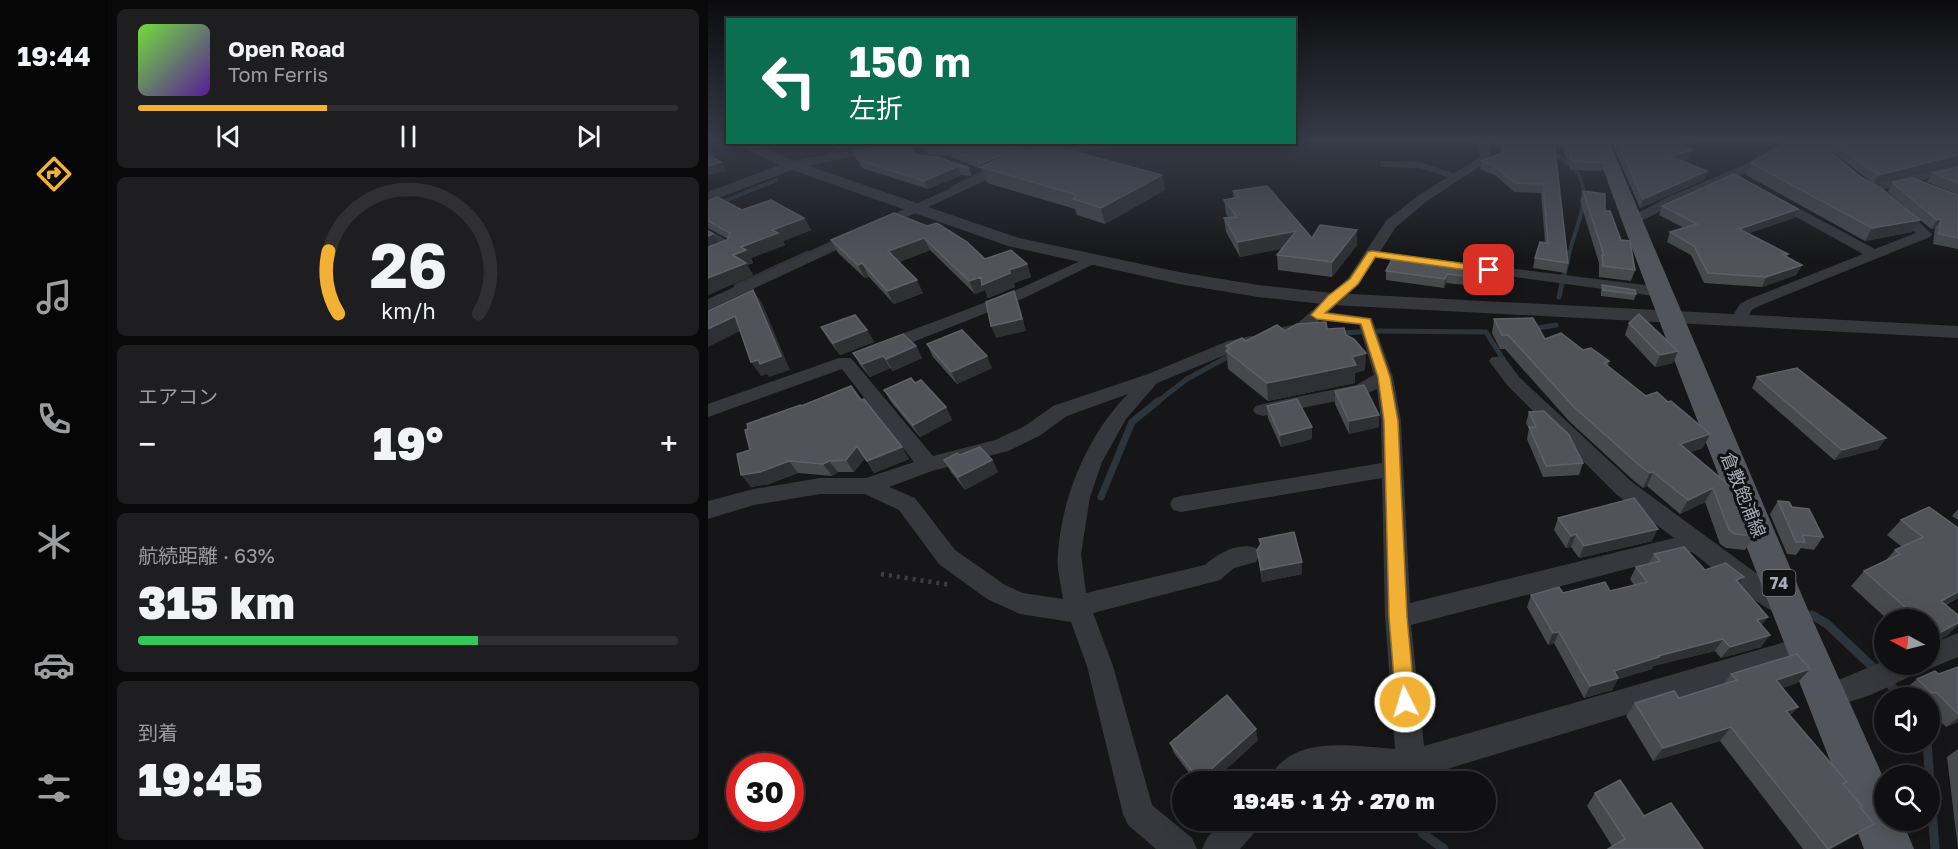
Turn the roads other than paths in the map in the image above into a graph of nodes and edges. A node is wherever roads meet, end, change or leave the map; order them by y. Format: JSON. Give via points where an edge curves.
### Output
{"nodes":[{"id":1,"x":751,"y":181,"type":"edge"},
{"id":2,"x":837,"y":181,"type":"edge"},
{"id":3,"x":957,"y":181,"type":"edge"},
{"id":4,"x":1450,"y":181,"type":"edge"},
{"id":5,"x":1616,"y":181,"type":"edge"},
{"id":6,"x":1732,"y":181,"type":"edge"},
{"id":7,"x":1905,"y":181,"type":"edge"},
{"id":8,"x":1910,"y":181,"type":"edge"},
{"id":9,"x":1860,"y":184,"type":"edge"},
{"id":10,"x":1928,"y":188,"type":"edge"},
{"id":11,"x":1763,"y":193,"type":"edge"},
{"id":12,"x":1881,"y":196,"type":"junction"},
{"id":13,"x":708,"y":197,"type":"edge"},
{"id":14,"x":911,"y":206,"type":"junction"},
{"id":15,"x":1632,"y":220,"type":"junction"},
{"id":16,"x":708,"y":233,"type":"edge"},
{"id":17,"x":725,"y":250,"type":"edge"},
{"id":18,"x":1875,"y":255,"type":"junction"},
{"id":19,"x":1091,"y":260,"type":"junction"},
{"id":20,"x":1454,"y":265,"type":"edge"},
{"id":21,"x":1332,"y":299,"type":"junction"},
{"id":22,"x":1666,"y":304,"type":"junction"},
{"id":23,"x":708,"y":305,"type":"edge"},
{"id":24,"x":1317,"y":315,"type":"junction"},
{"id":25,"x":1738,"y":320,"type":"junction"},
{"id":26,"x":1958,"y":332,"type":"edge"},
{"id":27,"x":856,"y":357,"type":"junction"},
{"id":28,"x":1498,"y":361,"type":"dead end"},
{"id":29,"x":1384,"y":377,"type":"junction"},
{"id":30,"x":1154,"y":378,"type":"junction"},
{"id":31,"x":1081,"y":404,"type":"junction"},
{"id":32,"x":1263,"y":410,"type":"dead end"},
{"id":33,"x":708,"y":411,"type":"edge"},
{"id":34,"x":1118,"y":415,"type":"junction"},
{"id":35,"x":928,"y":465,"type":"junction"},
{"id":36,"x":1392,"y":469,"type":"junction"},
{"id":37,"x":867,"y":486,"type":"junction"},
{"id":38,"x":1181,"y":504,"type":"dead end"},
{"id":39,"x":708,"y":510,"type":"edge"},
{"id":40,"x":1694,"y":542,"type":"junction"},
{"id":41,"x":1248,"y":555,"type":"dead end"},
{"id":42,"x":1787,"y":605,"type":"junction"},
{"id":43,"x":1078,"y":610,"type":"junction"},
{"id":44,"x":1398,"y":617,"type":"junction"},
{"id":45,"x":1958,"y":645,"type":"edge"},
{"id":46,"x":1806,"y":648,"type":"junction"},
{"id":47,"x":1940,"y":652,"type":"edge"},
{"id":48,"x":1884,"y":675,"type":"edge"},
{"id":49,"x":1826,"y":693,"type":"junction"},
{"id":50,"x":1411,"y":765,"type":"junction"},
{"id":51,"x":1293,"y":771,"type":"edge"},
{"id":52,"x":1235,"y":831,"type":"edge"},
{"id":53,"x":1181,"y":849,"type":"edge"},
{"id":54,"x":1218,"y":849,"type":"edge"},
{"id":55,"x":1888,"y":849,"type":"edge"}],
"edges":[{"from":1,"to":13,"type":"street"},
{"from":2,"to":14,"type":"street"},
{"from":3,"to":14,"type":"street"},
{"from":4,"to":21,"type":"street","via":[[1391,224],[1378,255]]},
{"from":5,"to":15,"type":"main road","name":"倉敷飽浦線","number":"74"},
{"from":6,"to":15,"type":"street","via":[[1695,190]]},
{"from":7,"to":12,"type":"street","via":[[1878,187]]},
{"from":8,"to":10,"type":"street"},
{"from":9,"to":12,"type":"street"},
{"from":11,"to":18,"type":"street"},
{"from":12,"to":18,"type":"street","via":[[1925,234]]},
{"from":14,"to":19,"type":"street","via":[[1014,242]]},
{"from":14,"to":23,"type":"street"},
{"from":15,"to":22,"type":"main road","name":"倉敷飽浦線","number":"74"},
{"from":16,"to":17,"type":"lane","via":[[733,247]]},
{"from":18,"to":25,"type":"street","via":[[1753,303]]},
{"from":19,"to":21,"type":"street","via":[[1179,279]]},
{"from":19,"to":27,"type":"street","via":[[1016,296]]},
{"from":20,"to":22,"type":"street","via":[[1562,280]]},
{"from":21,"to":22,"type":"street"},
{"from":21,"to":24,"type":"street"},
{"from":22,"to":25,"type":"street"},
{"from":22,"to":42,"type":"main road","name":"倉敷飽浦線","number":"74"},
{"from":24,"to":29,"type":"street","via":[[1366,321]]},
{"from":24,"to":30,"type":"street","via":[[1303,328],[1234,345]]},
{"from":25,"to":26,"type":"street"},
{"from":27,"to":33,"type":"street"},
{"from":27,"to":35,"type":"street"},
{"from":28,"to":40,"type":"street","via":[[1514,382],[1624,488]]},
{"from":29,"to":32,"type":"street","via":[[1361,390]]},
{"from":29,"to":36,"type":"street","via":[[1391,421]]},
{"from":30,"to":31,"type":"street"},
{"from":30,"to":34,"type":"street"},
{"from":31,"to":34,"type":"street"},
{"from":31,"to":35,"type":"street","via":[[1060,411],[1001,446]]},
{"from":34,"to":43,"type":"street","via":[[1092,462],[1079,497],[1069,554]]},
{"from":35,"to":37,"type":"street"},
{"from":36,"to":38,"type":"street"},
{"from":36,"to":44,"type":"street"},
{"from":37,"to":39,"type":"street","via":[[820,486],[754,497]]},
{"from":37,"to":43,"type":"street","via":[[907,504],[947,557],[996,592],[1020,603]]},
{"from":40,"to":42,"type":"street"},
{"from":40,"to":44,"type":"street"},
{"from":41,"to":43,"type":"street","via":[[1227,560],[1212,573]]},
{"from":42,"to":46,"type":"main road","name":"倉敷飽浦線","number":"74"},
{"from":43,"to":53,"type":"street","via":[[1100,666],[1139,813]]},
{"from":44,"to":50,"type":"street"},
{"from":45,"to":47,"type":"street"},
{"from":46,"to":49,"type":"main road","name":"倉敷飽浦線","number":"74"},
{"from":46,"to":50,"type":"street"},
{"from":48,"to":49,"type":"street","via":[[1841,692]]},
{"from":49,"to":55,"type":"main road","name":"倉敷飽浦線","number":"74"},
{"from":50,"to":51,"type":"street","via":[[1334,759]]},
{"from":52,"to":54,"type":"street"}]}
